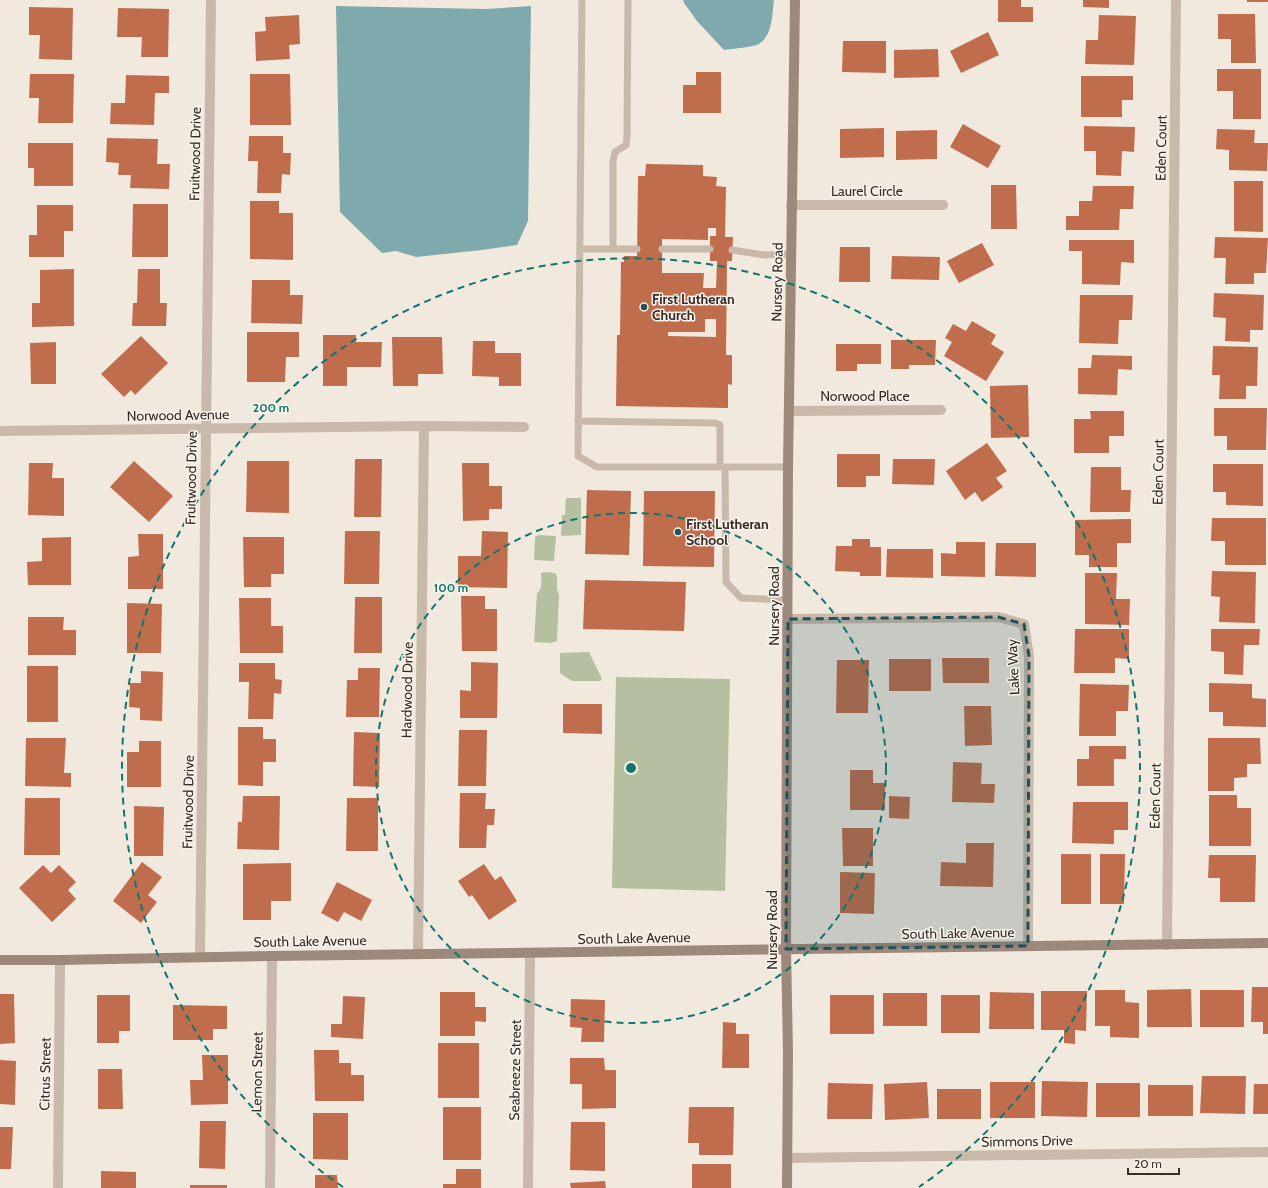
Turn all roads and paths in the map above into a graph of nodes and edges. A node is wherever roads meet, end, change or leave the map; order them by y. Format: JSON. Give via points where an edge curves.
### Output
{"nodes":[{"id":1,"x":211,"y":0,"type":"edge"},
{"id":2,"x":582,"y":0,"type":"edge"},
{"id":3,"x":628,"y":0,"type":"edge"},
{"id":4,"x":795,"y":0,"type":"edge"},
{"id":5,"x":1176,"y":0,"type":"edge"},
{"id":6,"x":943,"y":204,"type":"dead end"},
{"id":7,"x":792,"y":205,"type":"junction"},
{"id":8,"x":580,"y":249,"type":"junction"},
{"id":9,"x":613,"y":249,"type":"junction"},
{"id":10,"x":637,"y":249,"type":"dead end"},
{"id":11,"x":662,"y":249,"type":"dead end"},
{"id":12,"x":710,"y":249,"type":"dead end"},
{"id":13,"x":732,"y":250,"type":"dead end"},
{"id":14,"x":791,"y":254,"type":"junction"},
{"id":15,"x":789,"y":410,"type":"junction"},
{"id":16,"x":941,"y":410,"type":"dead end"},
{"id":17,"x":578,"y":421,"type":"junction"},
{"id":18,"x":424,"y":426,"type":"junction"},
{"id":19,"x":524,"y":427,"type":"dead end"},
{"id":20,"x":206,"y":429,"type":"junction"},
{"id":21,"x":0,"y":430,"type":"edge"},
{"id":22,"x":723,"y":467,"type":"junction"},
{"id":23,"x":788,"y":467,"type":"junction"},
{"id":24,"x":788,"y":600,"type":"junction"},
{"id":25,"x":788,"y":619,"type":"junction"},
{"id":26,"x":1268,"y":944,"type":"edge"},
{"id":27,"x":1167,"y":945,"type":"junction"},
{"id":28,"x":1028,"y":946,"type":"junction"},
{"id":29,"x":786,"y":949,"type":"junction"},
{"id":30,"x":530,"y":953,"type":"junction"},
{"id":31,"x":418,"y":954,"type":"junction"},
{"id":32,"x":272,"y":956,"type":"junction"},
{"id":33,"x":200,"y":957,"type":"junction"},
{"id":34,"x":0,"y":960,"type":"edge"},
{"id":35,"x":60,"y":960,"type":"junction"},
{"id":36,"x":1268,"y":1152,"type":"edge"},
{"id":37,"x":787,"y":1158,"type":"junction"},
{"id":38,"x":58,"y":1188,"type":"edge"},
{"id":39,"x":270,"y":1188,"type":"edge"},
{"id":40,"x":528,"y":1188,"type":"edge"},
{"id":41,"x":787,"y":1188,"type":"edge"}],
"edges":[{"from":1,"to":20,"type":"street","name":"Fruitwood Drive"},
{"from":2,"to":8,"type":"lane"},
{"from":3,"to":9,"type":"lane","via":[[627,135],[626,145],[615,152],[613,161]]},
{"from":4,"to":7,"type":"street","name":"Nursery Road"},
{"from":5,"to":27,"type":"street","name":"Eden Court"},
{"from":6,"to":7,"type":"street","name":"Laurel Circle"},
{"from":7,"to":14,"type":"street","name":"Nursery Road"},
{"from":8,"to":9,"type":"lane"},
{"from":8,"to":17,"type":"lane"},
{"from":9,"to":10,"type":"lane"},
{"from":11,"to":12,"type":"lane"},
{"from":13,"to":14,"type":"lane","via":[[764,255]]},
{"from":14,"to":15,"type":"street","name":"Nursery Road"},
{"from":15,"to":16,"type":"street","name":"Norwood Place"},
{"from":15,"to":23,"type":"street","name":"Nursery Road"},
{"from":17,"to":22,"type":"lane","via":[[578,456],[597,467]]},
{"from":17,"to":22,"type":"lane","via":[[715,423],[720,425]]},
{"from":18,"to":19,"type":"street","name":"Norwood Avenue"},
{"from":18,"to":20,"type":"street","name":"Norwood Avenue"},
{"from":18,"to":31,"type":"street","name":"Hardwood Drive"},
{"from":20,"to":21,"type":"street","name":"Norwood Avenue"},
{"from":20,"to":33,"type":"street","name":"Fruitwood Drive"},
{"from":22,"to":23,"type":"lane"},
{"from":22,"to":24,"type":"lane","via":[[726,582],[741,598]]},
{"from":23,"to":24,"type":"street","name":"Nursery Road"},
{"from":24,"to":25,"type":"street","name":"Nursery Road"},
{"from":25,"to":28,"type":"street","name":"Lake Way","via":[[998,617],[1024,624],[1029,656]]},
{"from":25,"to":29,"type":"street","name":"Nursery Road"},
{"from":26,"to":27,"type":"street","name":"South Lake Avenue"},
{"from":27,"to":28,"type":"street","name":"South Lake Avenue"},
{"from":28,"to":29,"type":"street","name":"South Lake Avenue"},
{"from":29,"to":30,"type":"street","name":"South Lake Avenue"},
{"from":29,"to":37,"type":"street","name":"Nursery Road"},
{"from":30,"to":31,"type":"street","name":"South Lake Avenue"},
{"from":30,"to":40,"type":"street","name":"Seabreeze Street"},
{"from":31,"to":32,"type":"street","name":"South Lake Avenue"},
{"from":32,"to":33,"type":"street","name":"South Lake Avenue"},
{"from":32,"to":39,"type":"street","name":"Lemon Street"},
{"from":33,"to":35,"type":"street","name":"South Lake Avenue"},
{"from":34,"to":35,"type":"street","name":"South Lake Avenue"},
{"from":35,"to":38,"type":"street","name":"Citrus Street"},
{"from":36,"to":37,"type":"street","name":"Simmons Drive"},
{"from":37,"to":41,"type":"street","name":"Nursery Road"}]}
